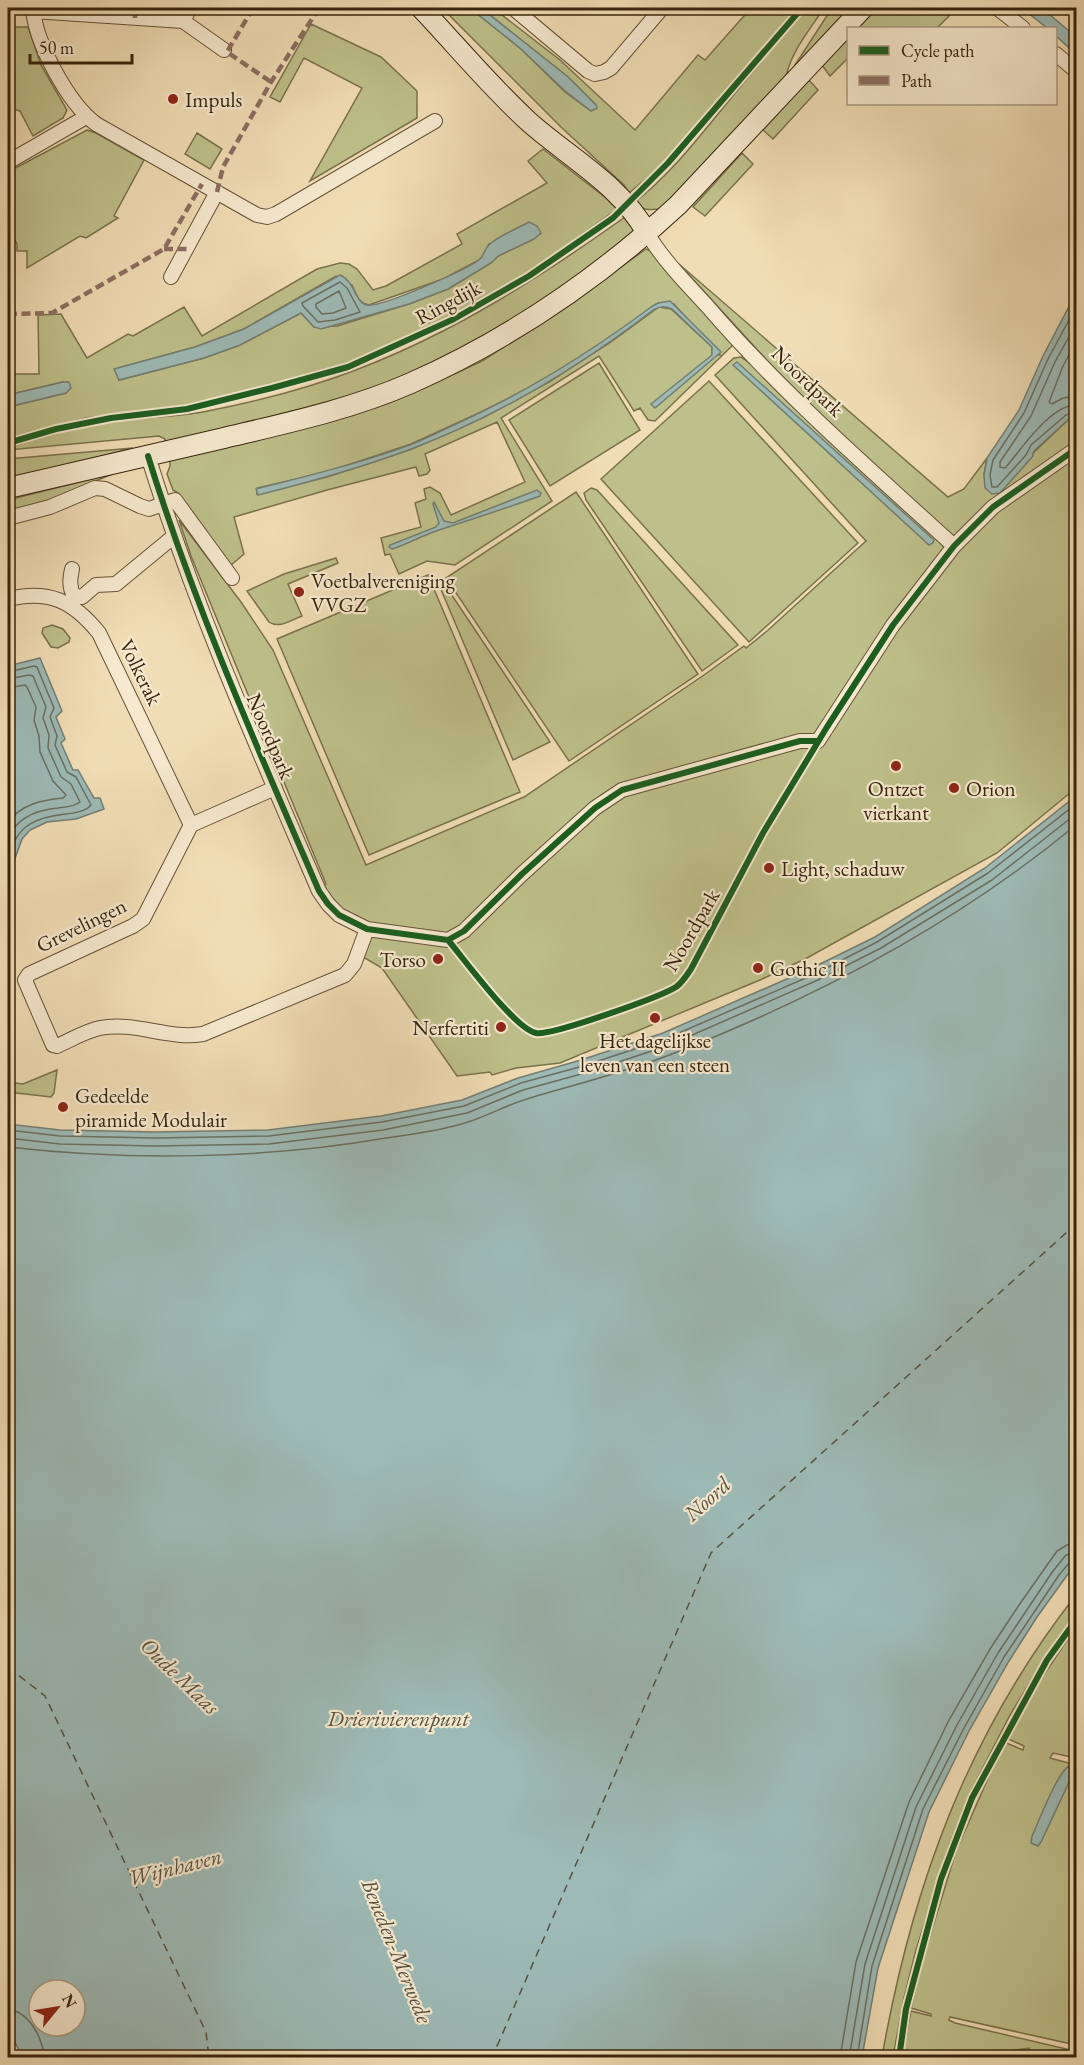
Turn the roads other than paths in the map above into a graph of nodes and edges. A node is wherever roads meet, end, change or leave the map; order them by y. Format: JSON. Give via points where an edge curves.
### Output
{"nodes":[{"id":1,"x":190,"y":8,"type":"edge"},
{"id":2,"x":421,"y":8,"type":"edge"},
{"id":3,"x":513,"y":8,"type":"edge"},
{"id":4,"x":662,"y":8,"type":"edge"},
{"id":5,"x":863,"y":8,"type":"edge"},
{"id":6,"x":997,"y":8,"type":"edge"},
{"id":7,"x":33,"y":9,"type":"edge"},
{"id":8,"x":183,"y":21,"type":"junction"},
{"id":9,"x":1022,"y":27,"type":"edge"},
{"id":10,"x":224,"y":51,"type":"dead end"},
{"id":11,"x":1057,"y":55,"type":"edge"},
{"id":12,"x":1077,"y":71,"type":"edge"},
{"id":13,"x":86,"y":117,"type":"junction"},
{"id":14,"x":435,"y":121,"type":"dead end"},
{"id":15,"x":8,"y":162,"type":"edge"},
{"id":16,"x":217,"y":192,"type":"junction"},
{"id":17,"x":647,"y":233,"type":"junction"},
{"id":18,"x":171,"y":277,"type":"dead end"},
{"id":19,"x":1077,"y":449,"type":"edge"},
{"id":20,"x":148,"y":456,"type":"junction"},
{"id":21,"x":8,"y":488,"type":"edge"},
{"id":22,"x":163,"y":503,"type":"junction"},
{"id":23,"x":8,"y":518,"type":"edge"},
{"id":24,"x":173,"y":537,"type":"junction"},
{"id":25,"x":954,"y":546,"type":"junction"},
{"id":26,"x":72,"y":569,"type":"dead end"},
{"id":27,"x":232,"y":579,"type":"dead end"},
{"id":28,"x":8,"y":598,"type":"edge"},
{"id":29,"x":274,"y":788,"type":"junction"},
{"id":30,"x":191,"y":825,"type":"junction"},
{"id":31,"x":367,"y":929,"type":"junction"}],
"edges":[{"from":1,"to":8,"type":"street"},
{"from":2,"to":17,"type":"main road","via":[[526,119],[593,172],[627,205]]},
{"from":3,"to":4,"type":"street","via":[[595,75],[611,68]]},
{"from":5,"to":17,"type":"main road"},
{"from":6,"to":9,"type":"street"},
{"from":7,"to":8,"type":"street"},
{"from":7,"to":13,"type":"street","via":[[48,55]]},
{"from":8,"to":10,"type":"street"},
{"from":11,"to":12,"type":"street"},
{"from":13,"to":15,"type":"street"},
{"from":13,"to":16,"type":"street"},
{"from":14,"to":16,"type":"street","via":[[267,217]]},
{"from":16,"to":18,"type":"street"},
{"from":17,"to":20,"type":"main road","via":[[554,304],[478,351],[410,384],[327,412]]},
{"from":17,"to":25,"type":"street","name":"Noordpark","via":[[765,370]]},
{"from":19,"to":25,"type":"street","name":"Noordpark","via":[[993,507]]},
{"from":20,"to":21,"type":"main road"},
{"from":20,"to":22,"type":"street","name":"Noordpark"},
{"from":22,"to":23,"type":"street","via":[[149,509],[95,488],[50,507]]},
{"from":22,"to":24,"type":"street","name":"Noordpark"},
{"from":22,"to":27,"type":"street","via":[[178,502]]},
{"from":24,"to":26,"type":"street","via":[[116,584],[96,585],[82,597],[74,596],[72,591]]},
{"from":24,"to":29,"type":"street","name":"Noordpark"},
{"from":25,"to":31,"type":"street","name":"Noordpark","via":[[893,625],[818,741],[800,741],[622,790],[595,807],[464,931],[448,940]]},
{"from":28,"to":30,"type":"street","name":"Volkerak","via":[[54,597],[87,618],[99,633]]},
{"from":29,"to":30,"type":"street"},
{"from":29,"to":31,"type":"street","name":"Noordpark","via":[[319,891],[339,915]]},
{"from":30,"to":31,"type":"street","name":"Grevelingen","via":[[143,919],[28,974],[27,986],[53,1045],[57,1047],[99,1028],[113,1026],[181,1036],[204,1034],[345,975],[354,964]]}]}
